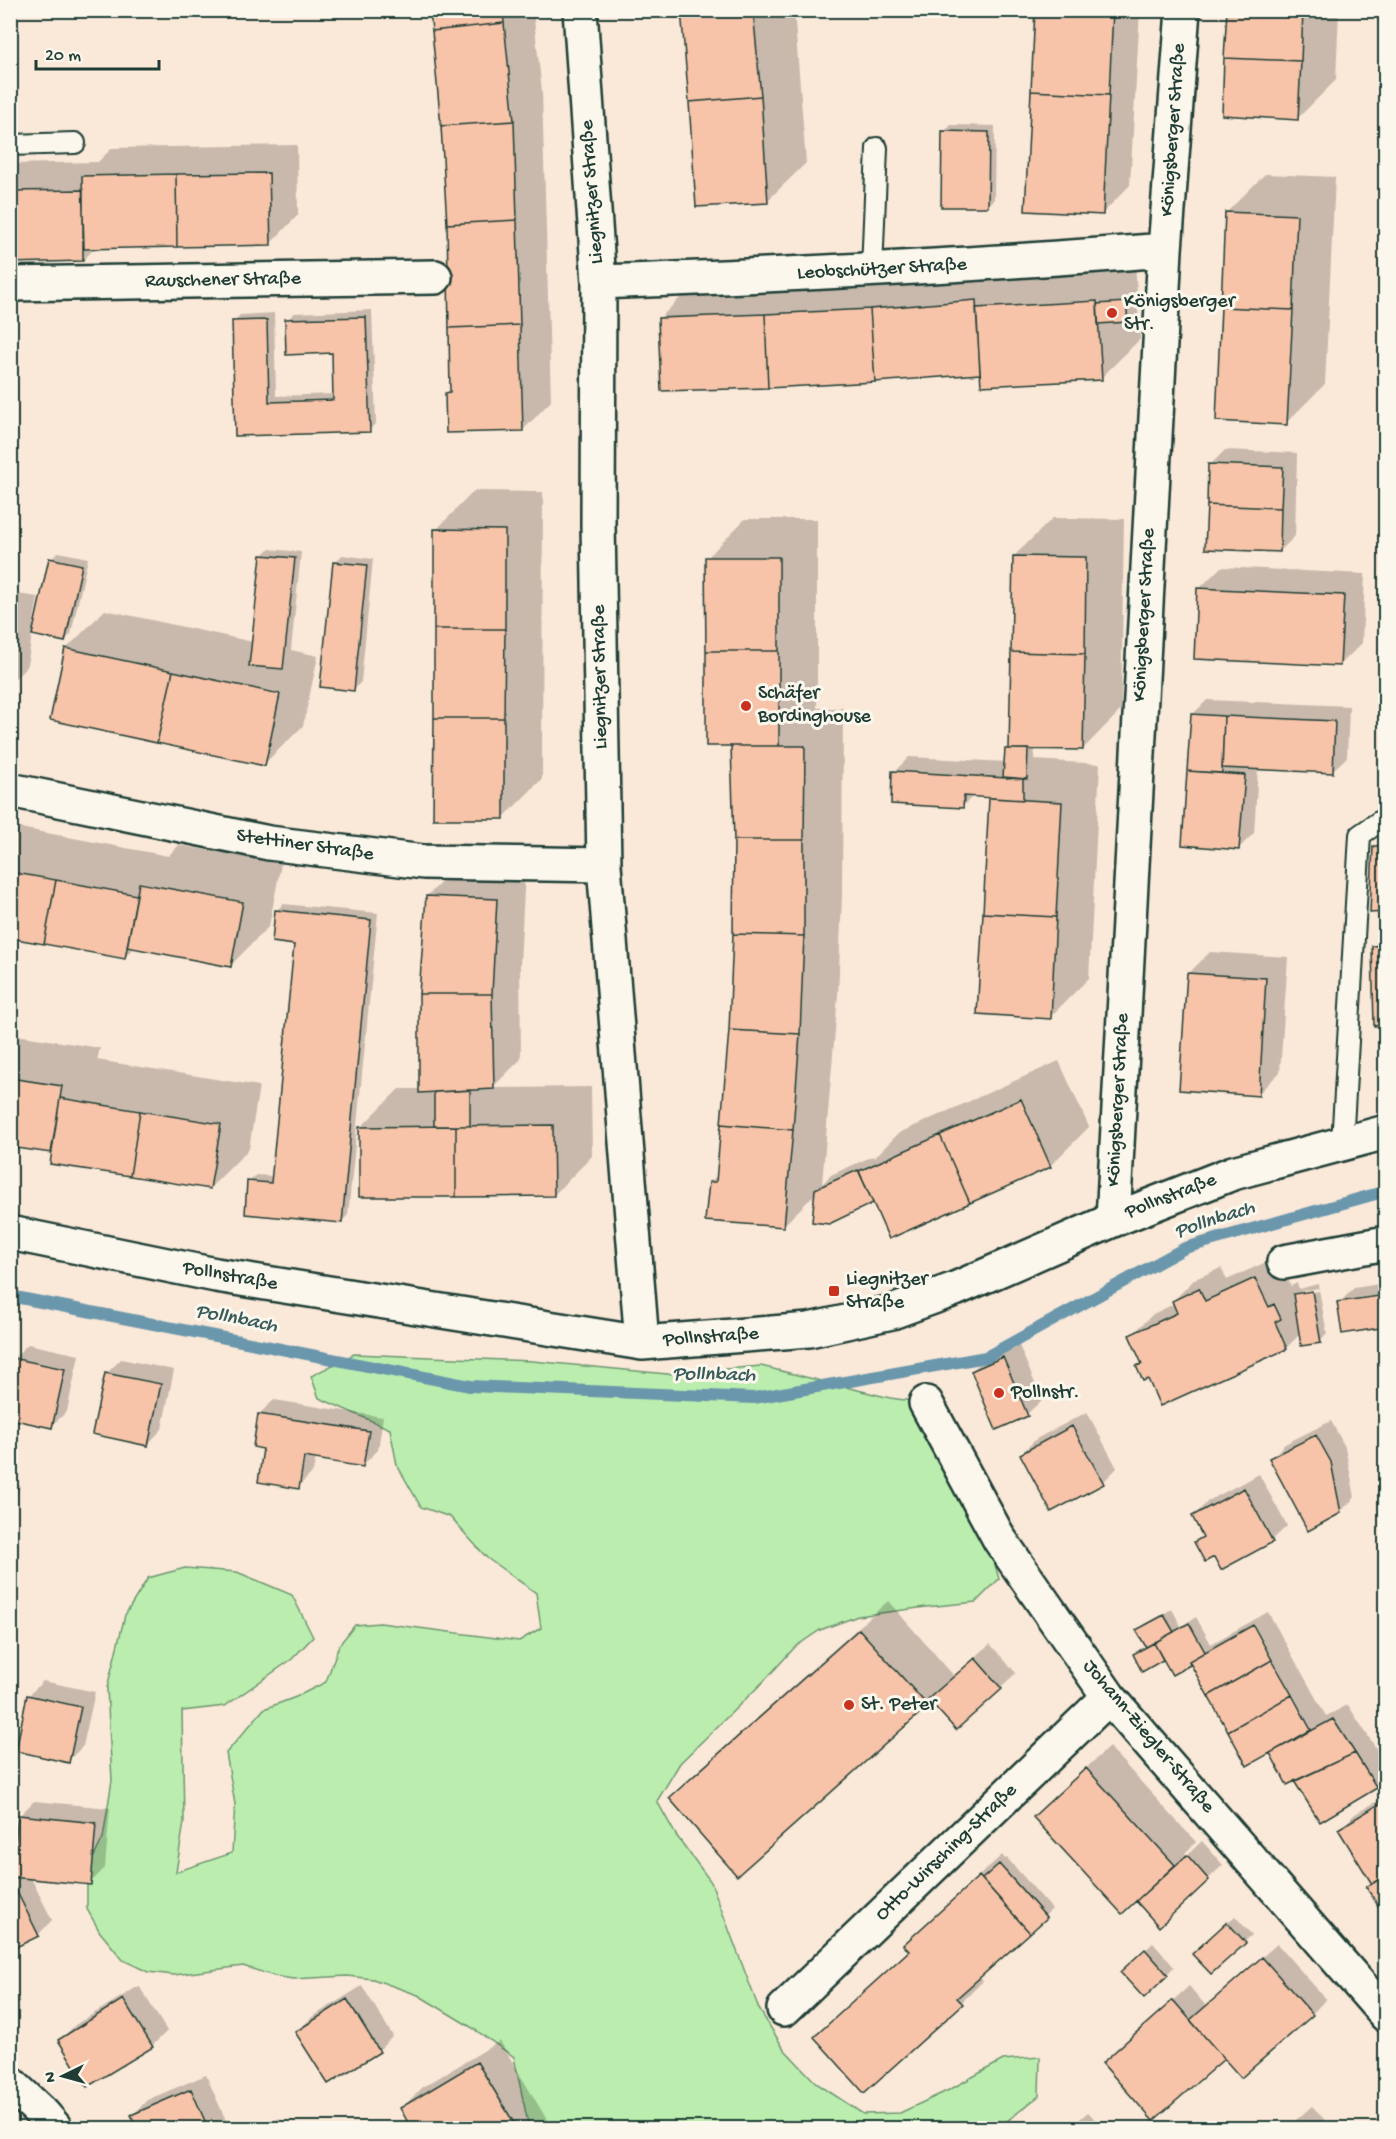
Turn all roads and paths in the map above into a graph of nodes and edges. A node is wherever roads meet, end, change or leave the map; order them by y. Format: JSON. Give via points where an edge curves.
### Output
{"nodes":[{"id":1,"x":580,"y":10,"type":"edge"},
{"id":2,"x":1183,"y":10,"type":"edge"},
{"id":3,"x":75,"y":143,"type":"dead end"},
{"id":4,"x":10,"y":145,"type":"edge"},
{"id":5,"x":877,"y":148,"type":"dead end"},
{"id":6,"x":1165,"y":250,"type":"junction"},
{"id":7,"x":872,"y":270,"type":"junction"},
{"id":8,"x":435,"y":277,"type":"dead end"},
{"id":9,"x":599,"y":282,"type":"junction"},
{"id":10,"x":10,"y":284,"type":"edge"},
{"id":11,"x":10,"y":790,"type":"edge"},
{"id":12,"x":1386,"y":817,"type":"edge"},
{"id":13,"x":604,"y":866,"type":"junction"},
{"id":14,"x":1386,"y":1132,"type":"edge"},
{"id":15,"x":1342,"y":1144,"type":"junction"},
{"id":16,"x":1113,"y":1220,"type":"junction"},
{"id":17,"x":10,"y":1233,"type":"edge"},
{"id":18,"x":1386,"y":1243,"type":"edge"},
{"id":19,"x":1284,"y":1262,"type":"dead end"},
{"id":20,"x":642,"y":1343,"type":"junction"},
{"id":21,"x":926,"y":1403,"type":"dead end"},
{"id":22,"x":1109,"y":1697,"type":"junction"},
{"id":23,"x":784,"y":2009,"type":"dead end"},
{"id":24,"x":1386,"y":2015,"type":"edge"},
{"id":25,"x":10,"y":2083,"type":"edge"},
{"id":26,"x":55,"y":2128,"type":"edge"}],
"edges":[{"from":1,"to":9,"type":"street","name":"Liegnitzer Straße"},
{"from":2,"to":6,"type":"street","name":"Königsberger Straße"},
{"from":3,"to":4,"type":"lane"},
{"from":5,"to":7,"type":"lane"},
{"from":6,"to":7,"type":"street","name":"Leobschützer Straße"},
{"from":6,"to":16,"type":"street","name":"Königsberger Straße"},
{"from":7,"to":9,"type":"street","name":"Leobschützer Straße"},
{"from":8,"to":10,"type":"street","name":"Rauschener Straße"},
{"from":9,"to":13,"type":"street","name":"Liegnitzer Straße","via":[[598,524]]},
{"from":11,"to":13,"type":"street","name":"Stettiner Straße","via":[[277,844],[424,862]]},
{"from":12,"to":15,"type":"lane","via":[[1360,835]]},
{"from":13,"to":20,"type":"street","name":"Liegnitzer Straße"},
{"from":14,"to":15,"type":"street","name":"Pollnstraße"},
{"from":15,"to":16,"type":"street","name":"Pollnstraße","via":[[1233,1173]]},
{"from":16,"to":20,"type":"street","name":"Pollnstraße","via":[[892,1312],[808,1330]]},
{"from":17,"to":20,"type":"street","name":"Pollnstraße","via":[[216,1275]]},
{"from":18,"to":19,"type":"street"},
{"from":21,"to":22,"type":"street","name":"Johann-Ziegler-Straße","via":[[1000,1540]]},
{"from":22,"to":23,"type":"street","name":"Otto-Wirsching-Straße"},
{"from":22,"to":24,"type":"street","name":"Johann-Ziegler-Straße"},
{"from":25,"to":26,"type":"street"}]}
